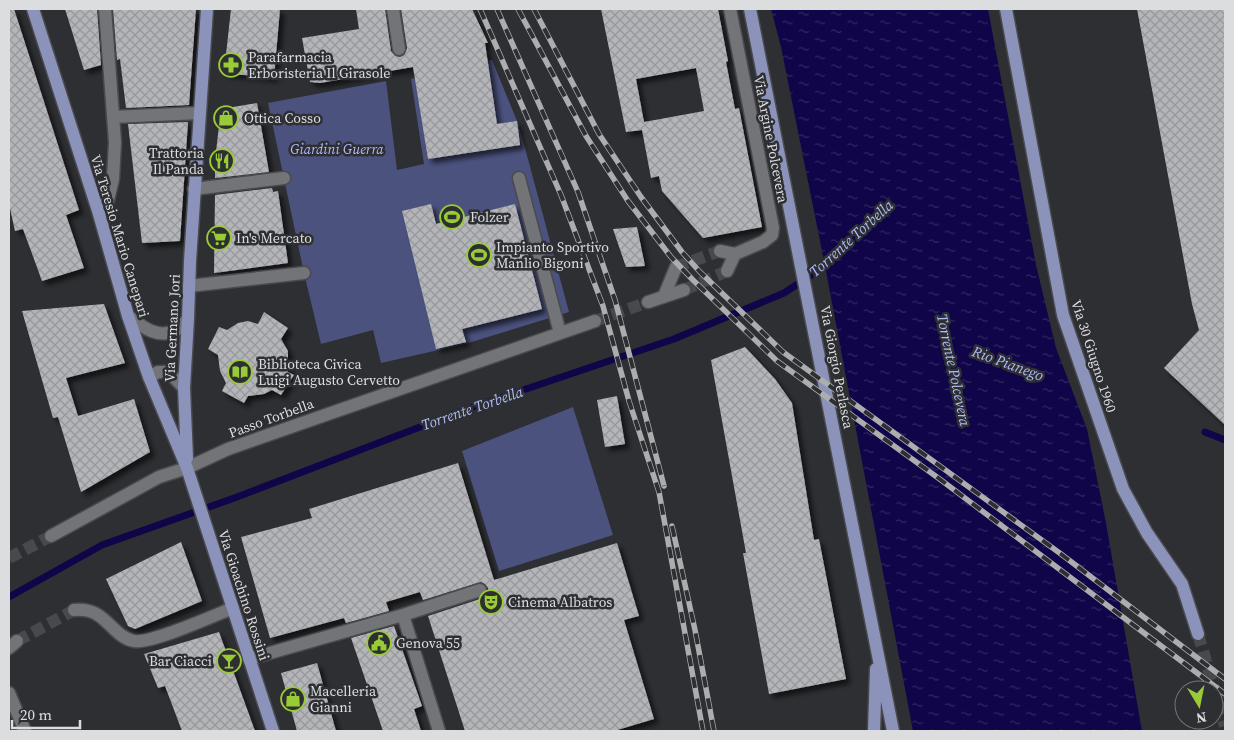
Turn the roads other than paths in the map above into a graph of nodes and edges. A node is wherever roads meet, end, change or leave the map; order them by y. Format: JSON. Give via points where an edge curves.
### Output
{"nodes":[{"id":1,"x":33,"y":9,"type":"edge"},
{"id":2,"x":105,"y":9,"type":"edge"},
{"id":3,"x":207,"y":9,"type":"edge"},
{"id":4,"x":393,"y":9,"type":"edge"},
{"id":5,"x":730,"y":9,"type":"edge"},
{"id":6,"x":750,"y":9,"type":"edge"},
{"id":7,"x":1006,"y":9,"type":"edge"},
{"id":8,"x":399,"y":49,"type":"dead end"},
{"id":9,"x":199,"y":113,"type":"junction"},
{"id":10,"x":113,"y":117,"type":"junction"},
{"id":11,"x":284,"y":178,"type":"dead end"},
{"id":12,"x":519,"y":178,"type":"dead end"},
{"id":13,"x":194,"y":189,"type":"junction"},
{"id":14,"x":100,"y":214,"type":"junction"},
{"id":15,"x":720,"y":251,"type":"tunnel mouth"},
{"id":16,"x":735,"y":254,"type":"junction"},
{"id":17,"x":676,"y":267,"type":"dead end"},
{"id":18,"x":727,"y":271,"type":"tunnel mouth"},
{"id":19,"x":304,"y":273,"type":"dead end"},
{"id":20,"x":189,"y":286,"type":"junction"},
{"id":21,"x":684,"y":290,"type":"tunnel mouth"},
{"id":22,"x":664,"y":296,"type":"junction"},
{"id":23,"x":648,"y":302,"type":"tunnel mouth"},
{"id":24,"x":128,"y":316,"type":"junction"},
{"id":25,"x":188,"y":319,"type":"junction"},
{"id":26,"x":595,"y":320,"type":"tunnel mouth"},
{"id":27,"x":560,"y":333,"type":"junction"},
{"id":28,"x":149,"y":377,"type":"junction"},
{"id":29,"x":184,"y":388,"type":"junction"},
{"id":30,"x":188,"y":472,"type":"junction"},
{"id":31,"x":51,"y":536,"type":"tunnel mouth"},
{"id":32,"x":480,"y":590,"type":"dead end"},
{"id":33,"x":232,"y":608,"type":"junction"},
{"id":34,"x":74,"y":610,"type":"tunnel mouth"},
{"id":35,"x":403,"y":615,"type":"junction"},
{"id":36,"x":1198,"y":634,"type":"tunnel mouth"},
{"id":37,"x":876,"y":644,"type":"junction"},
{"id":38,"x":249,"y":659,"type":"junction"},
{"id":39,"x":9,"y":693,"type":"edge"},
{"id":40,"x":24,"y":731,"type":"edge"},
{"id":41,"x":273,"y":731,"type":"edge"},
{"id":42,"x":439,"y":731,"type":"edge"},
{"id":43,"x":874,"y":731,"type":"edge"},
{"id":44,"x":893,"y":731,"type":"edge"}],
"edges":[{"from":1,"to":14,"type":"main road","name":"Via Teresio Mario Canepari"},
{"from":2,"to":10,"type":"street"},
{"from":3,"to":9,"type":"main road","name":"Via Germano Jori"},
{"from":4,"to":8,"type":"street"},
{"from":5,"to":16,"type":"street","name":"Via Argine Polcevera","via":[[773,228],[772,235],[764,242]]},
{"from":6,"to":37,"type":"main road","name":"Via Giorgio Perlasca"},
{"from":7,"to":36,"type":"main road","name":"Via 30 Giugno 1960","via":[[1063,315],[1123,490],[1147,533],[1182,584]]},
{"from":9,"to":10,"type":"street"},
{"from":9,"to":13,"type":"main road","name":"Via Germano Jori"},
{"from":10,"to":14,"type":"street","via":[[113,180]]},
{"from":11,"to":13,"type":"street"},
{"from":12,"to":27,"type":"street"},
{"from":13,"to":20,"type":"main road","name":"Via Germano Jori"},
{"from":14,"to":24,"type":"main road","name":"Via Teresio Mario Canepari"},
{"from":15,"to":16,"type":"street"},
{"from":16,"to":18,"type":"street"},
{"from":17,"to":22,"type":"street"},
{"from":19,"to":20,"type":"street"},
{"from":20,"to":25,"type":"main road","name":"Via Germano Jori"},
{"from":21,"to":22,"type":"street"},
{"from":22,"to":23,"type":"street"},
{"from":24,"to":25,"type":"street","via":[[146,330],[159,333],[175,330]]},
{"from":24,"to":28,"type":"main road","name":"Via Teresio Mario Canepari"},
{"from":25,"to":29,"type":"main road","name":"Via Germano Jori"},
{"from":26,"to":27,"type":"street","name":"Passo Torbella"},
{"from":27,"to":30,"type":"street","name":"Passo Torbella","via":[[228,449]]},
{"from":28,"to":29,"type":"street","via":[[158,372],[169,372]]},
{"from":28,"to":30,"type":"main road","name":"Via Teresio Mario Canepari"},
{"from":29,"to":30,"type":"main road","name":"Via Germano Jori"},
{"from":30,"to":31,"type":"street","name":"Passo Torbella","via":[[159,476]]},
{"from":30,"to":33,"type":"main road","name":"Via Gioachino Rossini"},
{"from":32,"to":35,"type":"street"},
{"from":33,"to":34,"type":"street","via":[[154,639],[139,641],[126,638],[95,612]]},
{"from":33,"to":38,"type":"main road","name":"Via Gioachino Rossini"},
{"from":35,"to":38,"type":"street"},
{"from":35,"to":42,"type":"street"},
{"from":37,"to":43,"type":"main road"},
{"from":37,"to":44,"type":"main road","name":"Via Giorgio Perlasca"},
{"from":38,"to":41,"type":"main road","name":"Via Gioachino Rossini"},
{"from":39,"to":40,"type":"street"}]}
